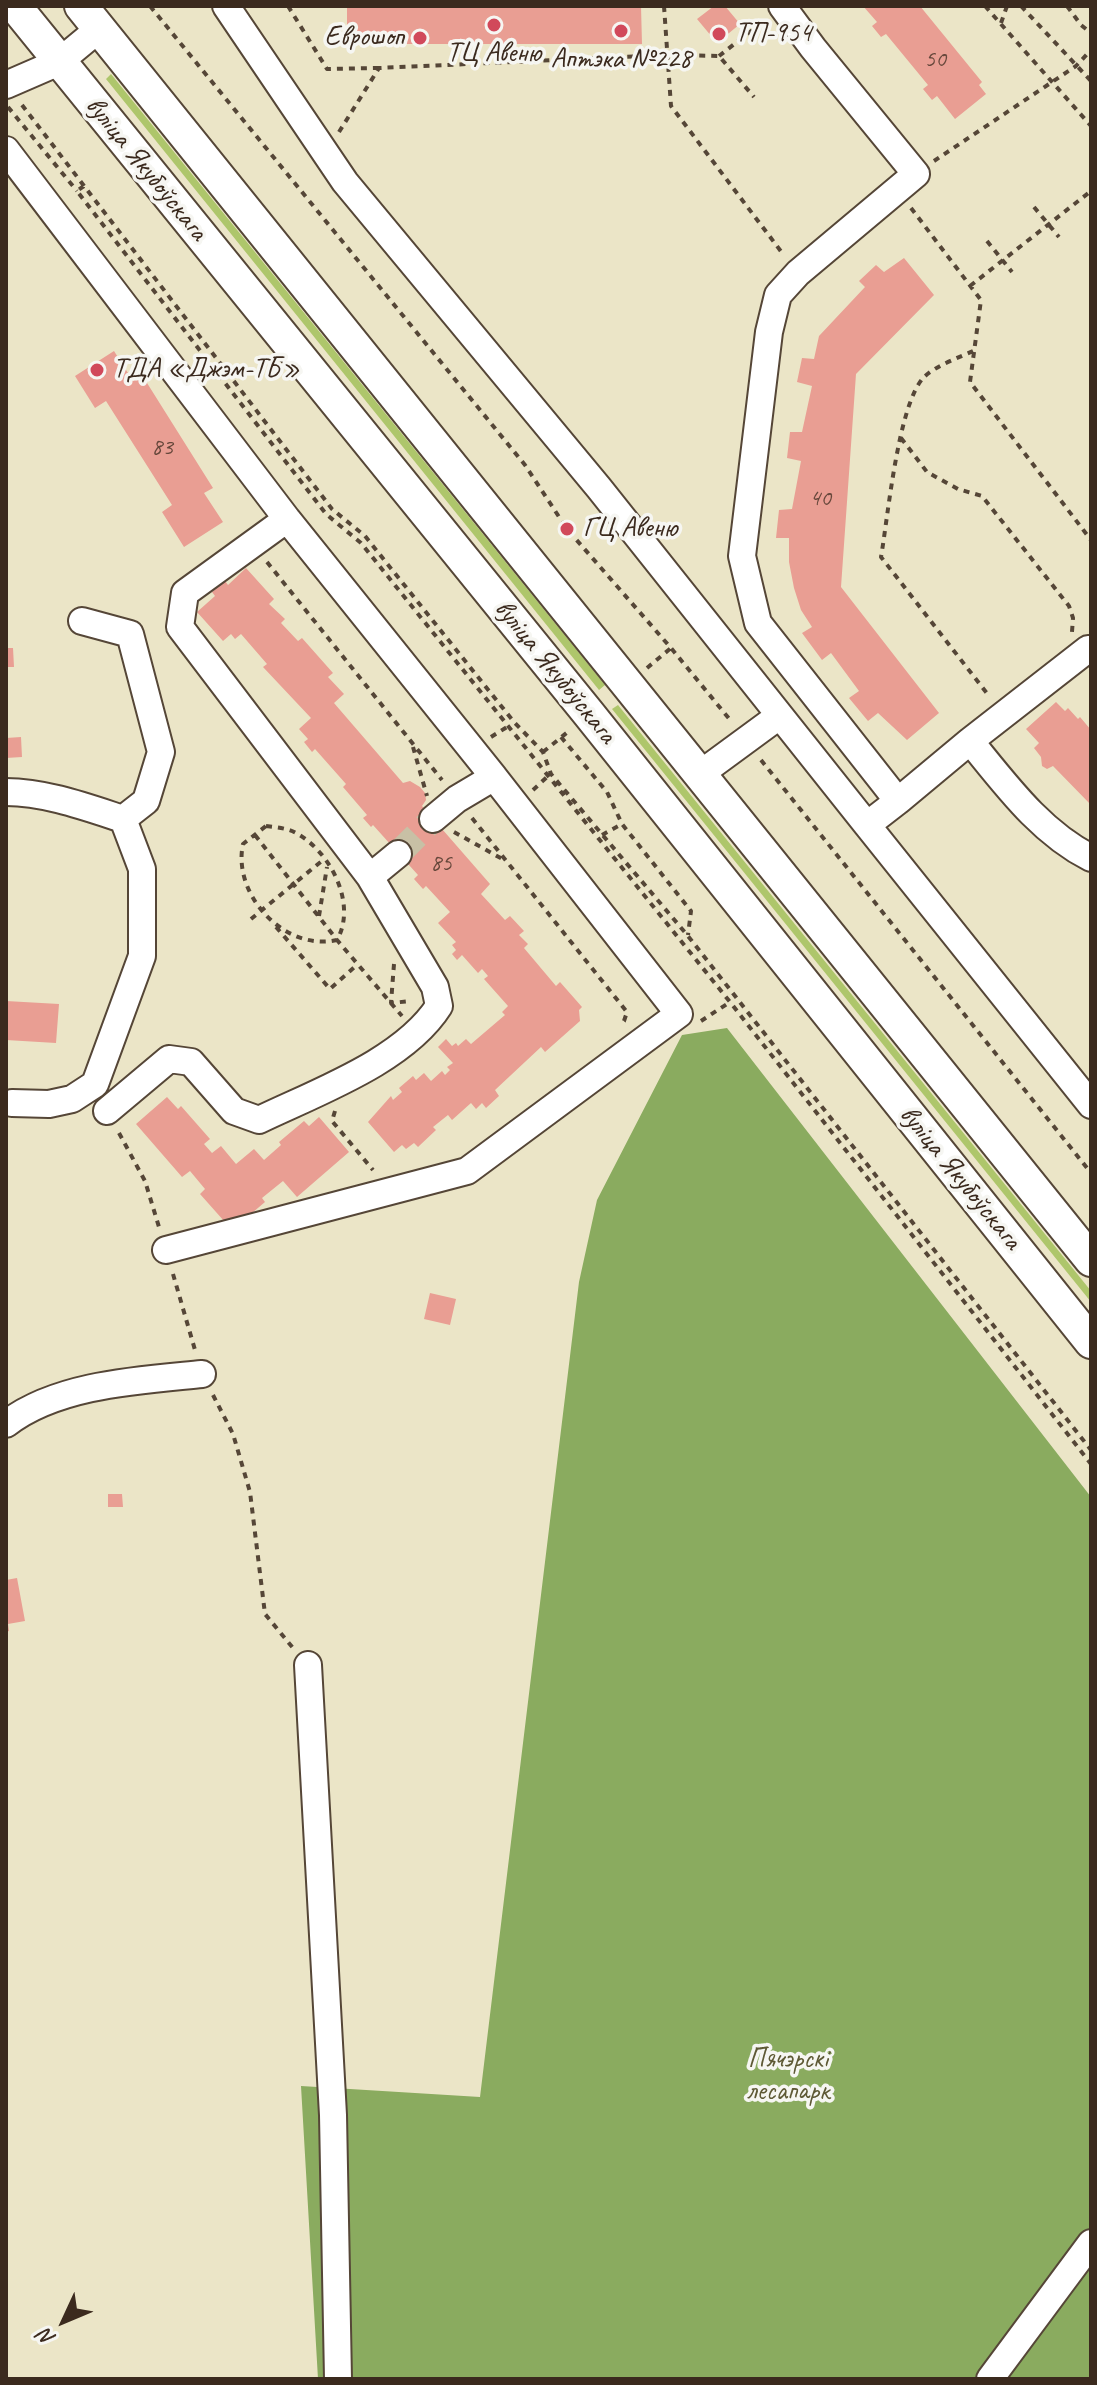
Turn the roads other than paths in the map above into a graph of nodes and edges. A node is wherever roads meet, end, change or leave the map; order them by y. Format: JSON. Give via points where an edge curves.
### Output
{"nodes":[{"id":1,"x":15,"y":6,"type":"edge"},
{"id":2,"x":226,"y":6,"type":"edge"},
{"id":3,"x":782,"y":6,"type":"edge"},
{"id":4,"x":90,"y":17,"type":"edge"},
{"id":5,"x":59,"y":62,"type":"junction"},
{"id":6,"x":6,"y":85,"type":"edge"},
{"id":7,"x":6,"y":150,"type":"edge"},
{"id":8,"x":287,"y":519,"type":"junction"},
{"id":9,"x":82,"y":621,"type":"dead end"},
{"id":10,"x":1088,"y":649,"type":"dead end"},
{"id":11,"x":779,"y":716,"type":"junction"},
{"id":12,"x":970,"y":741,"type":"junction"},
{"id":13,"x":700,"y":774,"type":"junction"},
{"id":14,"x":494,"y":777,"type":"junction"},
{"id":15,"x":6,"y":792,"type":"edge"},
{"id":16,"x":898,"y":801,"type":"junction"},
{"id":17,"x":123,"y":819,"type":"junction"},
{"id":18,"x":433,"y":819,"type":"tunnel mouth"},
{"id":19,"x":867,"y":825,"type":"junction"},
{"id":20,"x":1080,"y":852,"type":"edge"},
{"id":21,"x":398,"y":854,"type":"tunnel mouth"},
{"id":22,"x":370,"y":877,"type":"junction"},
{"id":23,"x":1091,"y":877,"type":"edge"},
{"id":24,"x":12,"y":1103,"type":"dead end"},
{"id":25,"x":1091,"y":1105,"type":"edge"},
{"id":26,"x":107,"y":1111,"type":"road end"},
{"id":27,"x":166,"y":1250,"type":"road end"},
{"id":28,"x":1091,"y":1260,"type":"edge"},
{"id":29,"x":1091,"y":1342,"type":"edge"},
{"id":30,"x":202,"y":1374,"type":"road end"},
{"id":31,"x":6,"y":1424,"type":"edge"},
{"id":32,"x":308,"y":1665,"type":"road end"},
{"id":33,"x":1091,"y":2243,"type":"edge"},
{"id":34,"x":338,"y":2379,"type":"edge"},
{"id":35,"x":990,"y":2379,"type":"edge"}],
"edges":[{"from":1,"to":5,"type":"main road","name":"вуліца Якубоўскага"},
{"from":2,"to":11,"type":"street","via":[[345,182],[599,488]]},
{"from":3,"to":16,"type":"street","via":[[906,182],[778,295],[742,556],[758,623]]},
{"from":4,"to":5,"type":"street"},
{"from":4,"to":13,"type":"main road","name":"вуліца Якубоўскага"},
{"from":5,"to":6,"type":"street"},
{"from":5,"to":29,"type":"main road","name":"вуліца Якубоўскага"},
{"from":7,"to":8,"type":"street"},
{"from":8,"to":14,"type":"street"},
{"from":8,"to":22,"type":"street","via":[[185,593],[180,627],[332,856]]},
{"from":9,"to":17,"type":"street","via":[[130,634],[161,752],[146,801]]},
{"from":10,"to":12,"type":"street"},
{"from":11,"to":13,"type":"street"},
{"from":11,"to":19,"type":"street"},
{"from":12,"to":16,"type":"street"},
{"from":12,"to":20,"type":"street","via":[[1038,822]]},
{"from":13,"to":28,"type":"main road","name":"вуліца Якубоўскага"},
{"from":14,"to":18,"type":"street"},
{"from":14,"to":27,"type":"street","via":[[679,1014],[467,1171]]},
{"from":15,"to":17,"type":"street","via":[[76,804]]},
{"from":16,"to":19,"type":"street"},
{"from":17,"to":24,"type":"street","via":[[142,869],[142,956],[95,1084],[72,1099]]},
{"from":19,"to":25,"type":"street"},
{"from":20,"to":23,"type":"street"},
{"from":21,"to":22,"type":"street"},
{"from":22,"to":26,"type":"street","via":[[435,987],[439,1006],[427,1025],[372,1065],[259,1120],[234,1111],[191,1062],[169,1059]]},
{"from":30,"to":31,"type":"street","via":[[98,1387],[47,1401]]},
{"from":32,"to":34,"type":"street","via":[[333,2115]]},
{"from":33,"to":35,"type":"street"}]}
